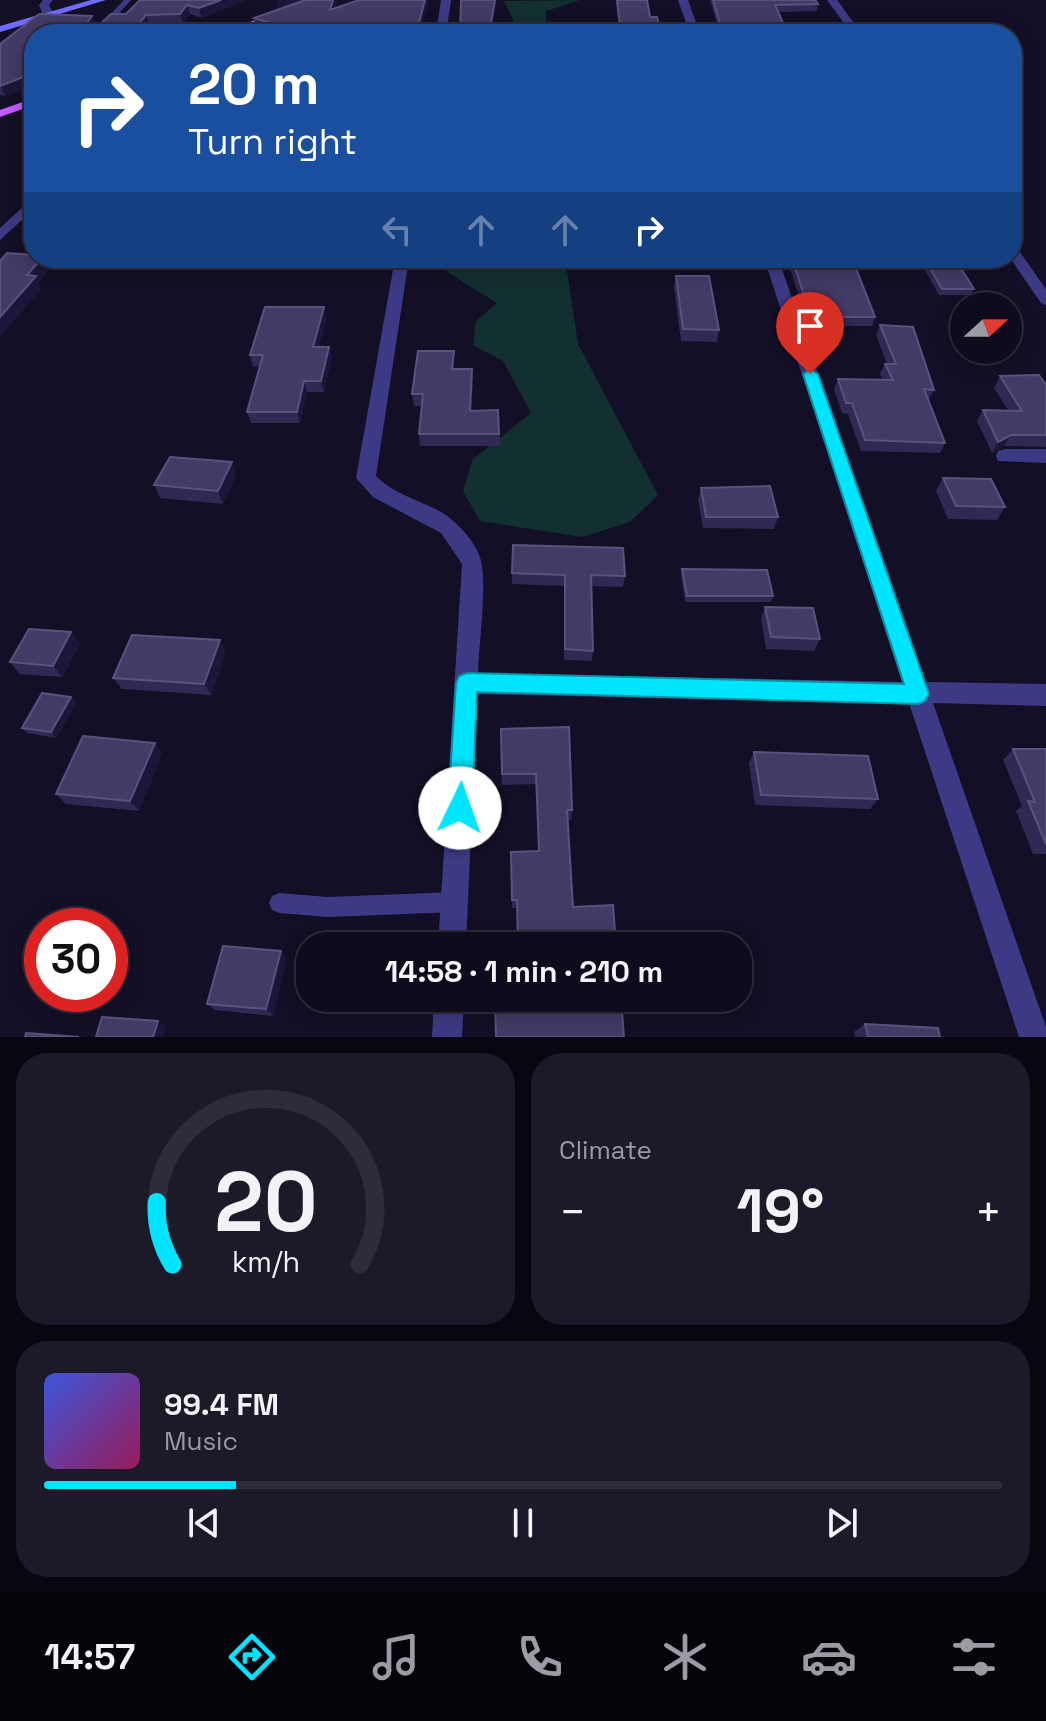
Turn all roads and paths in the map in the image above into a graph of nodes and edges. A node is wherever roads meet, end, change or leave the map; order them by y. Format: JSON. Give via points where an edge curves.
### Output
{"nodes":[{"id":1,"x":48,"y":0,"type":"edge"},
{"id":2,"x":101,"y":0,"type":"edge"},
{"id":3,"x":128,"y":0,"type":"edge"},
{"id":4,"x":320,"y":0,"type":"edge"},
{"id":5,"x":446,"y":0,"type":"edge"},
{"id":6,"x":683,"y":0,"type":"edge"},
{"id":7,"x":832,"y":0,"type":"edge"},
{"id":8,"x":52,"y":14,"type":"junction"},
{"id":9,"x":105,"y":24,"type":"edge"},
{"id":10,"x":250,"y":24,"type":"edge"},
{"id":11,"x":442,"y":24,"type":"edge"},
{"id":12,"x":691,"y":24,"type":"edge"},
{"id":13,"x":850,"y":24,"type":"edge"},
{"id":14,"x":0,"y":29,"type":"edge"},
{"id":15,"x":24,"y":105,"type":"edge"},
{"id":16,"x":0,"y":114,"type":"edge"},
{"id":17,"x":24,"y":211,"type":"edge"},
{"id":18,"x":0,"y":236,"type":"edge"},
{"id":19,"x":1022,"y":265,"type":"edge"},
{"id":20,"x":400,"y":268,"type":"edge"},
{"id":21,"x":774,"y":268,"type":"edge"},
{"id":22,"x":1046,"y":300,"type":"edge"},
{"id":23,"x":1005,"y":456,"type":"dead end"},
{"id":24,"x":1046,"y":456,"type":"edge"},
{"id":25,"x":467,"y":683,"type":"junction"},
{"id":26,"x":918,"y":694,"type":"junction"},
{"id":27,"x":1046,"y":695,"type":"edge"},
{"id":28,"x":455,"y":902,"type":"junction"},
{"id":29,"x":279,"y":903,"type":"dead end"},
{"id":30,"x":453,"y":932,"type":"edge"},
{"id":31,"x":448,"y":1012,"type":"edge"},
{"id":32,"x":447,"y":1037,"type":"edge"},
{"id":33,"x":1034,"y":1037,"type":"edge"}],
"edges":[{"from":1,"to":8,"type":"street","via":[[45,11]]},
{"from":2,"to":8,"type":"street"},
{"from":3,"to":9,"type":"lane"},
{"from":4,"to":10,"type":"main road"},
{"from":5,"to":11,"type":"street"},
{"from":6,"to":12,"type":"street"},
{"from":7,"to":13,"type":"street"},
{"from":8,"to":14,"type":"street"},
{"from":15,"to":16,"type":"main road"},
{"from":17,"to":18,"type":"street"},
{"from":19,"to":22,"type":"street"},
{"from":20,"to":25,"type":"street","via":[[366,478],[379,494],[437,516],[460,537],[472,564]]},
{"from":21,"to":26,"type":"street"},
{"from":23,"to":24,"type":"street"},
{"from":25,"to":26,"type":"street"},
{"from":25,"to":28,"type":"street"},
{"from":26,"to":27,"type":"street"},
{"from":26,"to":33,"type":"street"},
{"from":28,"to":29,"type":"lane","via":[[328,907]]},
{"from":28,"to":30,"type":"street"},
{"from":31,"to":32,"type":"street"}]}
